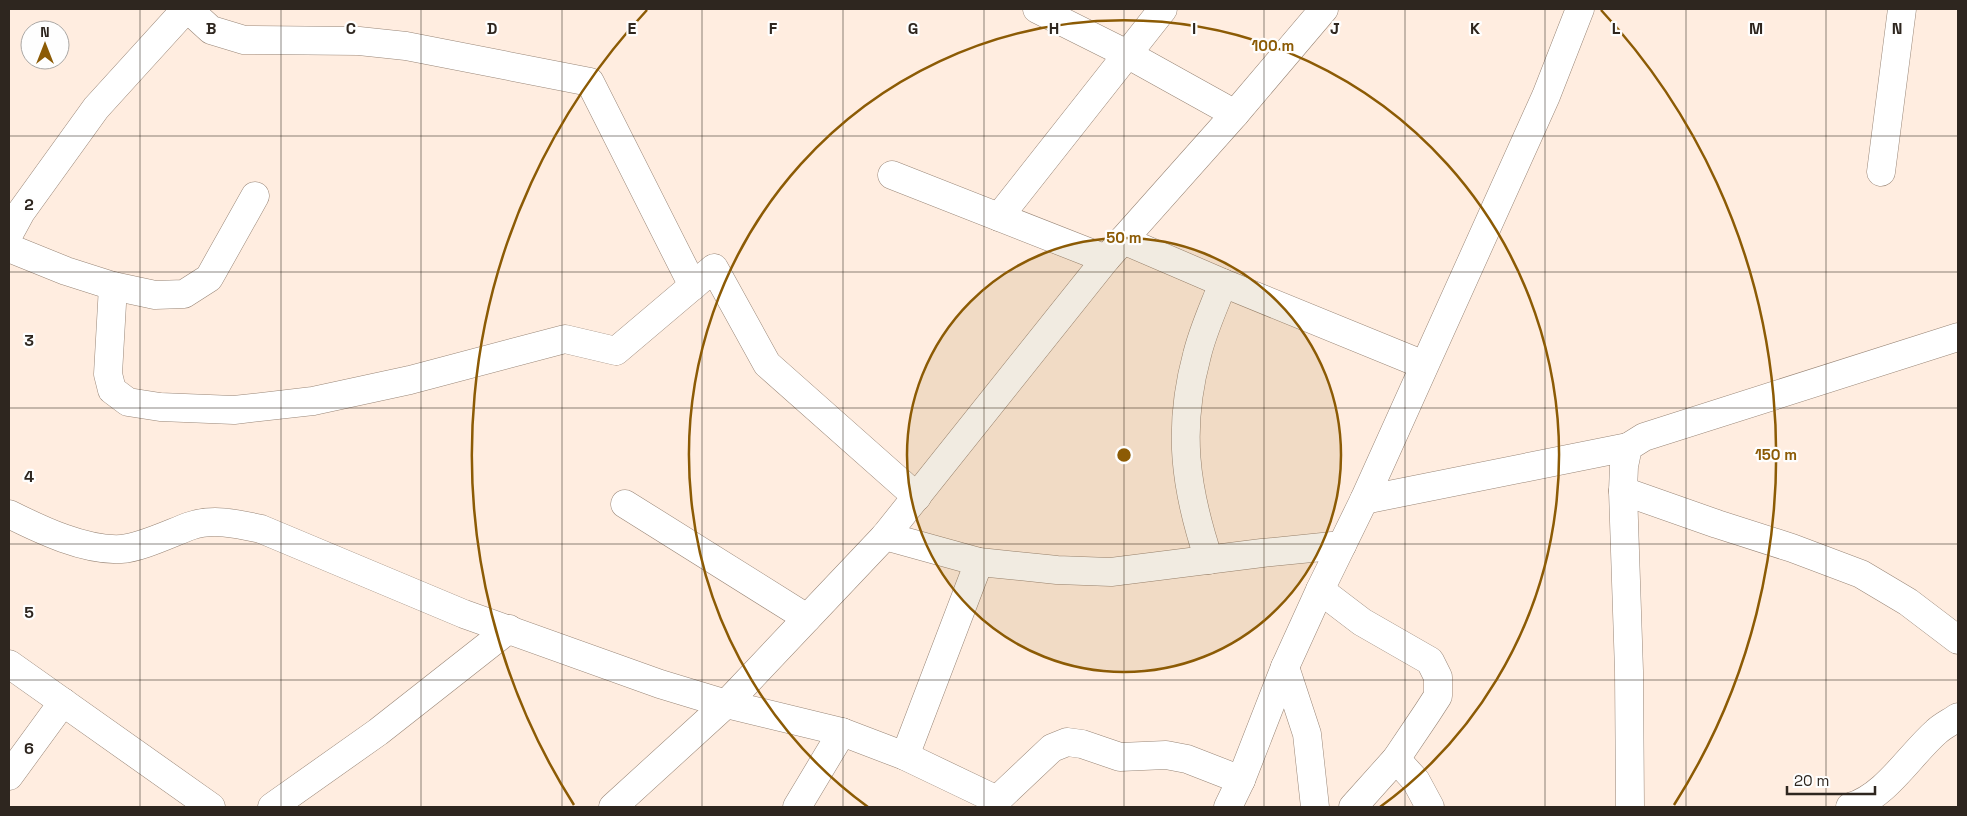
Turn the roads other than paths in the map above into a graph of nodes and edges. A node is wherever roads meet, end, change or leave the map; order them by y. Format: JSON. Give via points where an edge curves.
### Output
{"nodes":[{"id":1,"x":187,"y":9,"type":"edge"},
{"id":2,"x":1037,"y":9,"type":"edge"},
{"id":3,"x":1163,"y":9,"type":"edge"},
{"id":4,"x":1324,"y":9,"type":"edge"},
{"id":5,"x":1580,"y":9,"type":"edge"},
{"id":6,"x":1902,"y":9,"type":"edge"},
{"id":7,"x":1127,"y":54,"type":"junction"},
{"id":8,"x":1235,"y":114,"type":"junction"},
{"id":9,"x":1881,"y":172,"type":"dead end"},
{"id":10,"x":892,"y":175,"type":"dead end"},
{"id":11,"x":255,"y":196,"type":"dead end"},
{"id":12,"x":999,"y":217,"type":"junction"},
{"id":13,"x":9,"y":234,"type":"edge"},
{"id":14,"x":9,"y":248,"type":"edge"},
{"id":15,"x":1114,"y":249,"type":"junction"},
{"id":16,"x":1223,"y":283,"type":"junction"},
{"id":17,"x":113,"y":286,"type":"junction"},
{"id":18,"x":693,"y":286,"type":"junction"},
{"id":19,"x":1958,"y":337,"type":"edge"},
{"id":20,"x":1424,"y":365,"type":"junction"},
{"id":21,"x":1628,"y":447,"type":"junction"},
{"id":22,"x":1623,"y":491,"type":"junction"},
{"id":23,"x":917,"y":497,"type":"junction"},
{"id":24,"x":1364,"y":500,"type":"junction"},
{"id":25,"x":626,"y":504,"type":"dead end"},
{"id":26,"x":9,"y":514,"type":"edge"},
{"id":27,"x":886,"y":536,"type":"junction"},
{"id":28,"x":1342,"y":545,"type":"junction"},
{"id":29,"x":1208,"y":560,"type":"junction"},
{"id":30,"x":979,"y":562,"type":"junction"},
{"id":31,"x":1320,"y":590,"type":"junction"},
{"id":32,"x":807,"y":618,"type":"junction"},
{"id":33,"x":509,"y":629,"type":"junction"},
{"id":34,"x":1958,"y":640,"type":"edge"},
{"id":35,"x":9,"y":664,"type":"edge"},
{"id":36,"x":1286,"y":667,"type":"junction"},
{"id":37,"x":63,"y":702,"type":"junction"},
{"id":38,"x":726,"y":704,"type":"junction"},
{"id":39,"x":1958,"y":717,"type":"edge"},
{"id":40,"x":842,"y":732,"type":"junction"},
{"id":41,"x":905,"y":756,"type":"junction"},
{"id":42,"x":1396,"y":759,"type":"junction"},
{"id":43,"x":9,"y":776,"type":"edge"},
{"id":44,"x":1241,"y":780,"type":"junction"},
{"id":45,"x":996,"y":804,"type":"edge"},
{"id":46,"x":211,"y":807,"type":"edge"},
{"id":47,"x":272,"y":807,"type":"edge"},
{"id":48,"x":613,"y":807,"type":"edge"},
{"id":49,"x":797,"y":807,"type":"edge"},
{"id":50,"x":1228,"y":807,"type":"edge"},
{"id":51,"x":1315,"y":807,"type":"edge"},
{"id":52,"x":1353,"y":807,"type":"edge"},
{"id":53,"x":1430,"y":807,"type":"edge"},
{"id":54,"x":1630,"y":807,"type":"edge"},
{"id":55,"x":1850,"y":807,"type":"edge"}],
"edges":[{"from":1,"to":13,"type":"street","via":[[96,108],[21,212]]},
{"from":1,"to":18,"type":"street","via":[[211,30],[244,40],[359,41],[406,46],[590,82]]},
{"from":2,"to":7,"type":"street"},
{"from":3,"to":7,"type":"street"},
{"from":4,"to":8,"type":"street"},
{"from":5,"to":20,"type":"street","via":[[1546,96]]},
{"from":6,"to":9,"type":"street"},
{"from":7,"to":8,"type":"street"},
{"from":7,"to":12,"type":"street"},
{"from":8,"to":15,"type":"street"},
{"from":10,"to":12,"type":"street"},
{"from":11,"to":17,"type":"street","via":[[209,278],[184,294],[155,295]]},
{"from":12,"to":15,"type":"street"},
{"from":14,"to":17,"type":"street"},
{"from":15,"to":16,"type":"street"},
{"from":15,"to":23,"type":"street"},
{"from":16,"to":20,"type":"street"},
{"from":16,"to":29,"type":"street","via":[[1197,353],[1186,403],[1184,446],[1190,493]]},
{"from":17,"to":18,"type":"street","via":[[108,374],[112,390],[128,402],[160,407],[234,410],[313,402],[565,339],[616,351]]},
{"from":18,"to":23,"type":"street","via":[[714,268],[767,364]]},
{"from":19,"to":21,"type":"street","via":[[1644,437]]},
{"from":20,"to":24,"type":"street"},
{"from":21,"to":22,"type":"street"},
{"from":21,"to":24,"type":"street"},
{"from":22,"to":34,"type":"street","via":[[1860,574],[1908,602]]},
{"from":22,"to":54,"type":"street"},
{"from":23,"to":27,"type":"street"},
{"from":24,"to":28,"type":"street"},
{"from":25,"to":32,"type":"street"},
{"from":26,"to":33,"type":"street","via":[[85,546],[122,549],[192,525],[225,521],[261,528],[400,588]]},
{"from":27,"to":30,"type":"street"},
{"from":27,"to":32,"type":"street"},
{"from":28,"to":29,"type":"street"},
{"from":28,"to":31,"type":"street"},
{"from":29,"to":30,"type":"street","via":[[1111,572]]},
{"from":30,"to":41,"type":"street"},
{"from":31,"to":36,"type":"street"},
{"from":31,"to":42,"type":"street","via":[[1362,622],[1430,661],[1438,677],[1438,696]]},
{"from":32,"to":38,"type":"street"},
{"from":33,"to":38,"type":"street","via":[[660,684]]},
{"from":33,"to":47,"type":"street","via":[[378,732]]},
{"from":35,"to":37,"type":"street"},
{"from":36,"to":44,"type":"street"},
{"from":36,"to":51,"type":"street","via":[[1306,734]]},
{"from":37,"to":43,"type":"street"},
{"from":37,"to":46,"type":"street"},
{"from":38,"to":40,"type":"street"},
{"from":38,"to":48,"type":"street"},
{"from":39,"to":55,"type":"street","via":[[1937,730],[1887,785]]},
{"from":40,"to":41,"type":"street"},
{"from":40,"to":49,"type":"street"},
{"from":41,"to":45,"type":"street"},
{"from":42,"to":52,"type":"street"},
{"from":42,"to":53,"type":"street","via":[[1416,781]]},
{"from":44,"to":45,"type":"street","via":[[1187,759],[1166,755],[1120,757],[1067,742],[1052,748]]},
{"from":44,"to":50,"type":"street"}]}
